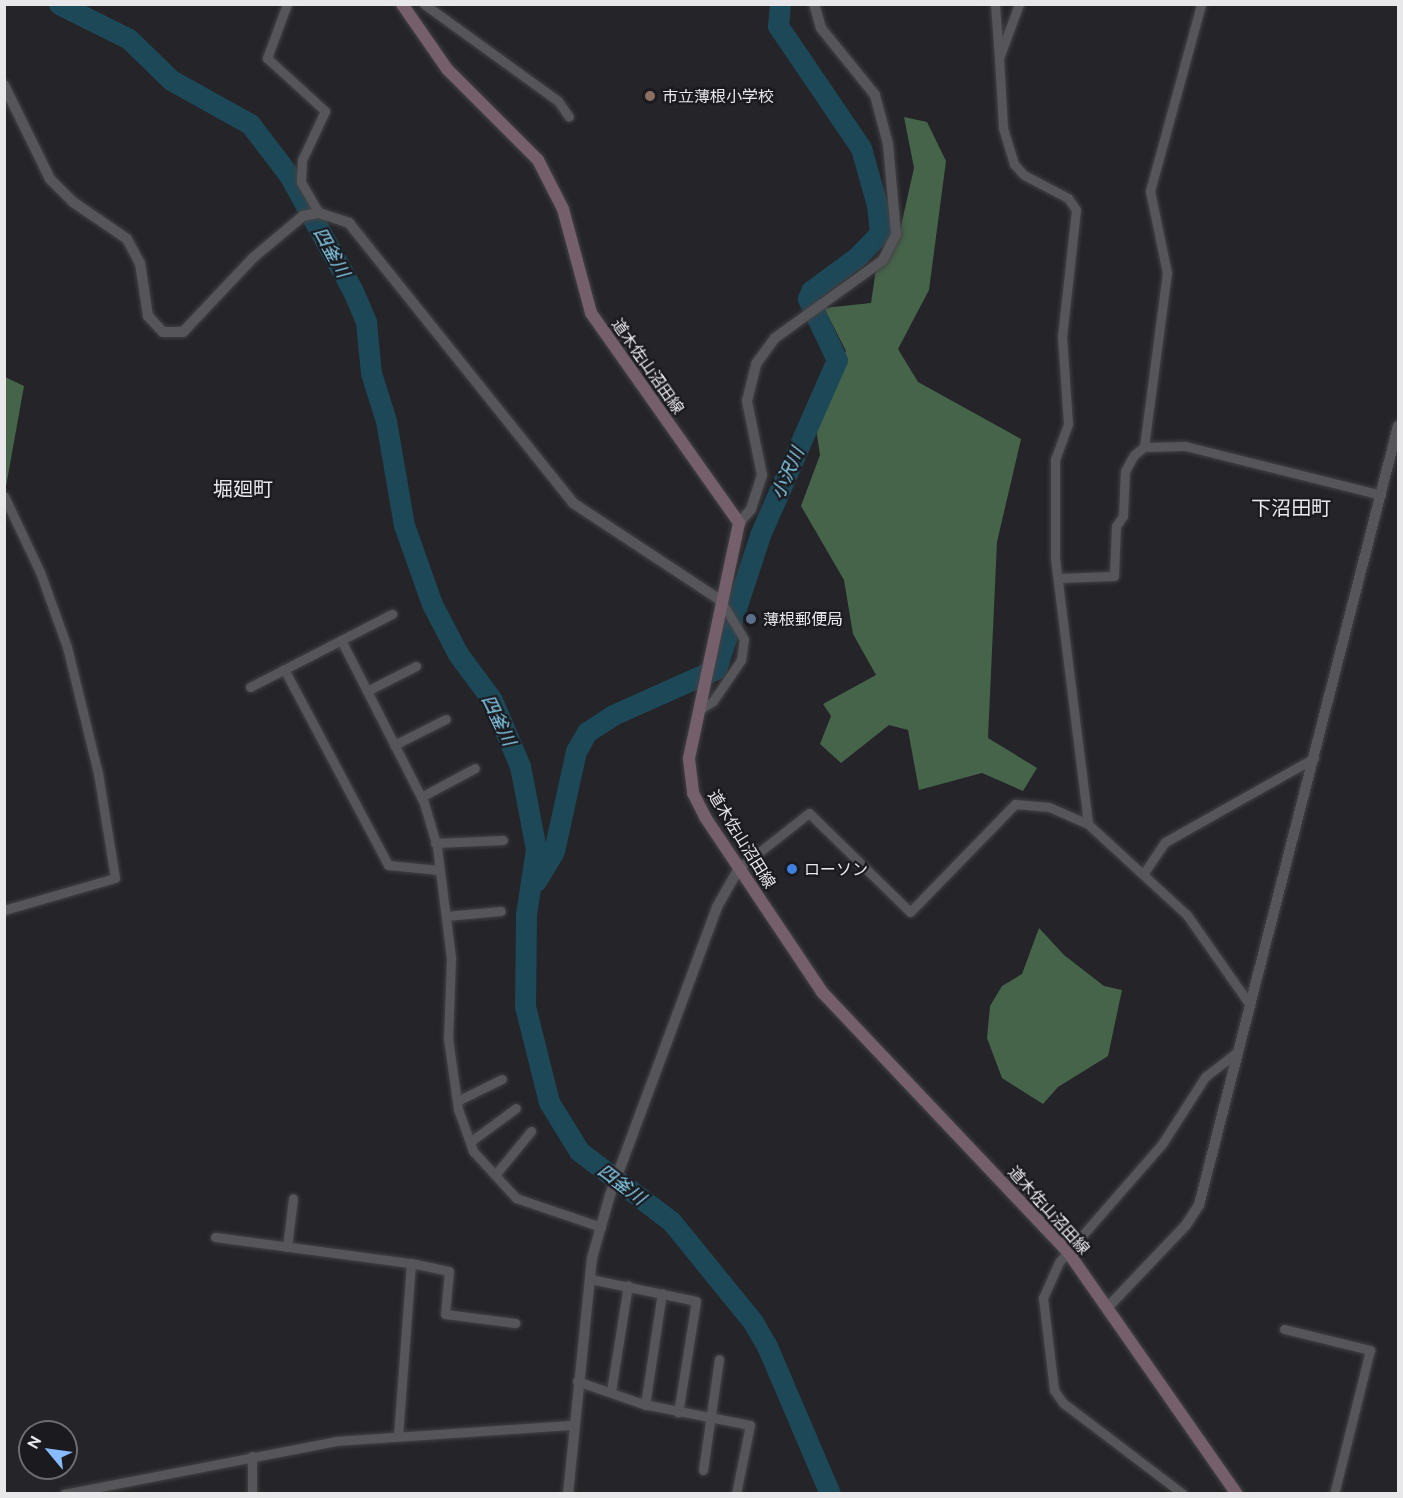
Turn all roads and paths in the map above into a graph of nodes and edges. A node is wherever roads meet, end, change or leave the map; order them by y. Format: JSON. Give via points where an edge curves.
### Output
{"nodes":[{"id":1,"x":287,"y":4,"type":"edge"},
{"id":2,"x":402,"y":4,"type":"edge"},
{"id":3,"x":424,"y":4,"type":"edge"},
{"id":4,"x":814,"y":4,"type":"edge"},
{"id":5,"x":995,"y":4,"type":"edge"},
{"id":6,"x":1019,"y":4,"type":"edge"},
{"id":7,"x":1201,"y":4,"type":"edge"},
{"id":8,"x":999,"y":58,"type":"junction"},
{"id":9,"x":4,"y":85,"type":"edge"},
{"id":10,"x":569,"y":117,"type":"dead end"},
{"id":11,"x":319,"y":213,"type":"junction"},
{"id":12,"x":1398,"y":426,"type":"edge"},
{"id":13,"x":1144,"y":447,"type":"junction"},
{"id":14,"x":1381,"y":495,"type":"junction"},
{"id":15,"x":4,"y":496,"type":"edge"},
{"id":16,"x":739,"y":523,"type":"junction"},
{"id":17,"x":1059,"y":578,"type":"junction"},
{"id":18,"x":721,"y":603,"type":"junction"},
{"id":19,"x":392,"y":614,"type":"dead end"},
{"id":20,"x":341,"y":640,"type":"junction"},
{"id":21,"x":416,"y":666,"type":"dead end"},
{"id":22,"x":284,"y":669,"type":"junction"},
{"id":23,"x":250,"y":687,"type":"dead end"},
{"id":24,"x":367,"y":691,"type":"junction"},
{"id":25,"x":699,"y":710,"type":"junction"},
{"id":26,"x":446,"y":718,"type":"dead end"},
{"id":27,"x":394,"y":745,"type":"junction"},
{"id":28,"x":1314,"y":758,"type":"junction"},
{"id":29,"x":475,"y":768,"type":"dead end"},
{"id":30,"x":421,"y":797,"type":"junction"},
{"id":31,"x":1088,"y":824,"type":"junction"},
{"id":32,"x":503,"y":840,"type":"dead end"},
{"id":33,"x":435,"y":843,"type":"junction"},
{"id":34,"x":739,"y":868,"type":"junction"},
{"id":35,"x":440,"y":870,"type":"junction"},
{"id":36,"x":1144,"y":873,"type":"junction"},
{"id":37,"x":4,"y":910,"type":"edge"},
{"id":38,"x":501,"y":911,"type":"dead end"},
{"id":39,"x":446,"y":916,"type":"junction"},
{"id":40,"x":1250,"y":1005,"type":"junction"},
{"id":41,"x":1237,"y":1052,"type":"junction"},
{"id":42,"x":502,"y":1079,"type":"dead end"},
{"id":43,"x":457,"y":1101,"type":"junction"},
{"id":44,"x":516,"y":1108,"type":"dead end"},
{"id":45,"x":531,"y":1131,"type":"dead end"},
{"id":46,"x":470,"y":1142,"type":"junction"},
{"id":47,"x":495,"y":1175,"type":"junction"},
{"id":48,"x":293,"y":1198,"type":"dead end"},
{"id":49,"x":601,"y":1227,"type":"junction"},
{"id":50,"x":215,"y":1237,"type":"dead end"},
{"id":51,"x":287,"y":1247,"type":"junction"},
{"id":52,"x":1068,"y":1252,"type":"junction"},
{"id":53,"x":411,"y":1263,"type":"junction"},
{"id":54,"x":590,"y":1279,"type":"junction"},
{"id":55,"x":627,"y":1285,"type":"junction"},
{"id":56,"x":662,"y":1293,"type":"junction"},
{"id":57,"x":1108,"y":1307,"type":"junction"},
{"id":58,"x":515,"y":1323,"type":"dead end"},
{"id":59,"x":1284,"y":1329,"type":"dead end"},
{"id":60,"x":719,"y":1359,"type":"dead end"},
{"id":61,"x":577,"y":1381,"type":"junction"},
{"id":62,"x":611,"y":1391,"type":"junction"},
{"id":63,"x":645,"y":1405,"type":"junction"},
{"id":64,"x":678,"y":1413,"type":"junction"},
{"id":65,"x":711,"y":1418,"type":"junction"},
{"id":66,"x":573,"y":1425,"type":"junction"},
{"id":67,"x":398,"y":1437,"type":"junction"},
{"id":68,"x":252,"y":1456,"type":"junction"},
{"id":69,"x":703,"y":1470,"type":"dead end"},
{"id":70,"x":104,"y":1490,"type":"edge"},
{"id":71,"x":64,"y":1494,"type":"edge"},
{"id":72,"x":252,"y":1494,"type":"edge"},
{"id":73,"x":568,"y":1494,"type":"edge"},
{"id":74,"x":736,"y":1494,"type":"edge"},
{"id":75,"x":1183,"y":1494,"type":"edge"},
{"id":76,"x":1237,"y":1494,"type":"edge"},
{"id":77,"x":1334,"y":1494,"type":"edge"}],
"edges":[{"from":1,"to":11,"type":"street","via":[[267,58],[325,111],[302,160],[301,182]]},
{"from":2,"to":16,"type":"main road","name":"道木佐山沼田線","via":[[447,69],[538,160],[563,209],[591,313]]},
{"from":3,"to":10,"type":"street","via":[[558,101]]},
{"from":4,"to":16,"type":"street","via":[[821,28],[875,95],[888,144],[896,234],[883,260],[775,338],[756,364],[747,401],[762,475],[751,509]]},
{"from":5,"to":8,"type":"street"},
{"from":6,"to":8,"type":"street"},
{"from":7,"to":13,"type":"street","via":[[1150,191],[1167,273]]},
{"from":8,"to":17,"type":"street","via":[[1003,128],[1014,164],[1024,175],[1068,198],[1076,210],[1061,353],[1068,424],[1055,459],[1055,558]]},
{"from":9,"to":11,"type":"street","via":[[50,179],[73,202],[127,239],[140,263],[148,315],[163,332],[183,332],[276,238],[303,216]]},
{"from":11,"to":18,"type":"street","via":[[349,223],[573,503]]},
{"from":12,"to":14,"type":"street"},
{"from":13,"to":14,"type":"street","via":[[1185,446]]},
{"from":13,"to":17,"type":"street","via":[[1125,471],[1123,516],[1116,526],[1114,576]]},
{"from":14,"to":28,"type":"street"},
{"from":15,"to":37,"type":"street","via":[[40,572],[67,647],[98,773],[115,878]]},
{"from":16,"to":18,"type":"main road","name":"道木佐山沼田線","via":[[739,537]]},
{"from":17,"to":31,"type":"street"},
{"from":18,"to":25,"type":"main road","name":"道木佐山沼田線"},
{"from":18,"to":25,"type":"street","via":[[744,639],[741,660],[713,701]]},
{"from":19,"to":20,"type":"street"},
{"from":20,"to":22,"type":"street"},
{"from":20,"to":24,"type":"street"},
{"from":21,"to":24,"type":"street"},
{"from":22,"to":23,"type":"street"},
{"from":22,"to":35,"type":"street","via":[[388,864]]},
{"from":24,"to":27,"type":"street"},
{"from":25,"to":34,"type":"main road","name":"道木佐山沼田線","via":[[689,759],[693,793]]},
{"from":26,"to":27,"type":"street"},
{"from":27,"to":30,"type":"street"},
{"from":28,"to":36,"type":"street","via":[[1165,842]]},
{"from":28,"to":40,"type":"street"},
{"from":29,"to":30,"type":"street"},
{"from":30,"to":33,"type":"street"},
{"from":31,"to":34,"type":"street","via":[[1049,807],[1015,804],[910,912],[809,813]]},
{"from":31,"to":36,"type":"street"},
{"from":32,"to":33,"type":"street"},
{"from":33,"to":35,"type":"street"},
{"from":34,"to":49,"type":"street","via":[[724,889]]},
{"from":34,"to":52,"type":"main road","name":"道木佐山沼田線","via":[[822,992]]},
{"from":35,"to":39,"type":"street"},
{"from":36,"to":40,"type":"street","via":[[1198,928]]},
{"from":38,"to":39,"type":"street"},
{"from":39,"to":43,"type":"street","via":[[451,958],[448,1038]]},
{"from":40,"to":41,"type":"street"},
{"from":41,"to":52,"type":"street","via":[[1205,1077],[1162,1144]]},
{"from":41,"to":57,"type":"street","via":[[1198,1205],[1186,1225]]},
{"from":42,"to":43,"type":"street"},
{"from":43,"to":46,"type":"street"},
{"from":44,"to":46,"type":"street"},
{"from":45,"to":47,"type":"street"},
{"from":46,"to":47,"type":"street","via":[[473,1151]]},
{"from":47,"to":49,"type":"street","via":[[516,1198]]},
{"from":48,"to":51,"type":"street"},
{"from":49,"to":54,"type":"street"},
{"from":50,"to":51,"type":"street"},
{"from":51,"to":53,"type":"street"},
{"from":52,"to":57,"type":"main road","name":"道木佐山沼田線"},
{"from":52,"to":75,"type":"street","via":[[1048,1279],[1043,1298],[1054,1390],[1064,1403]]},
{"from":53,"to":58,"type":"street","via":[[449,1271],[445,1314]]},
{"from":53,"to":67,"type":"street"},
{"from":54,"to":55,"type":"street"},
{"from":54,"to":61,"type":"street"},
{"from":55,"to":56,"type":"street"},
{"from":55,"to":62,"type":"street"},
{"from":56,"to":63,"type":"street"},
{"from":56,"to":64,"type":"street","via":[[696,1301]]},
{"from":57,"to":76,"type":"main road","name":"道木佐山沼田線"},
{"from":59,"to":77,"type":"street","via":[[1370,1350]]},
{"from":60,"to":65,"type":"street"},
{"from":61,"to":62,"type":"street"},
{"from":61,"to":66,"type":"street"},
{"from":62,"to":63,"type":"street"},
{"from":63,"to":64,"type":"street"},
{"from":64,"to":65,"type":"street"},
{"from":65,"to":69,"type":"street"},
{"from":65,"to":74,"type":"street","via":[[750,1425]]},
{"from":66,"to":67,"type":"street"},
{"from":66,"to":73,"type":"street"},
{"from":67,"to":68,"type":"street","via":[[336,1441]]},
{"from":68,"to":70,"type":"street"},
{"from":68,"to":72,"type":"street"},
{"from":70,"to":71,"type":"street"}]}
